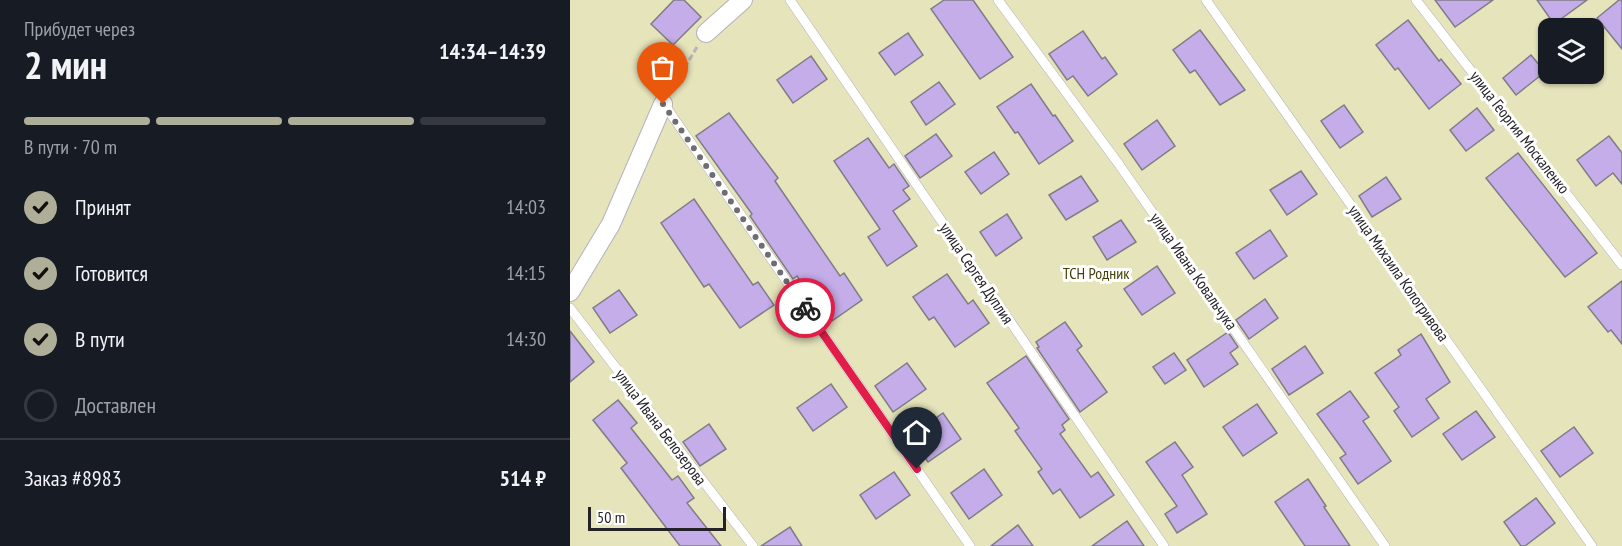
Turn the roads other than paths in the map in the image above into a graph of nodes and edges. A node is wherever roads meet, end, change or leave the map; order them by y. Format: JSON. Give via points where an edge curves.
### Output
{"nodes":[{"id":1,"x":742,"y":0,"type":"edge"},
{"id":2,"x":790,"y":0,"type":"edge"},
{"id":3,"x":998,"y":0,"type":"edge"},
{"id":4,"x":1206,"y":0,"type":"edge"},
{"id":5,"x":1416,"y":0,"type":"edge"},
{"id":6,"x":706,"y":33,"type":"road end"},
{"id":7,"x":663,"y":104,"type":"joint"},
{"id":8,"x":1622,"y":265,"type":"edge"},
{"id":9,"x":570,"y":292,"type":"edge"},
{"id":10,"x":570,"y":308,"type":"edge"},
{"id":11,"x":753,"y":546,"type":"edge"},
{"id":12,"x":970,"y":546,"type":"edge"},
{"id":13,"x":1164,"y":546,"type":"edge"},
{"id":14,"x":1385,"y":546,"type":"edge"},
{"id":15,"x":1592,"y":546,"type":"edge"}],
"edges":[{"from":1,"to":6,"type":"street"},
{"from":2,"to":13,"type":"lane","name":"улица Сергея Дуплия"},
{"from":3,"to":14,"type":"lane","name":"улица Ивана Ковальчука","via":[[1118,163]]},
{"from":4,"to":15,"type":"lane","name":"улица Михаила Кологривова"},
{"from":5,"to":8,"type":"lane","name":"улица Георгия Москаленко"},
{"from":7,"to":9,"type":"street","via":[[611,224]]},
{"from":7,"to":12,"type":"lane"},
{"from":10,"to":11,"type":"lane","name":"улица Ивана Белозерова"}]}
